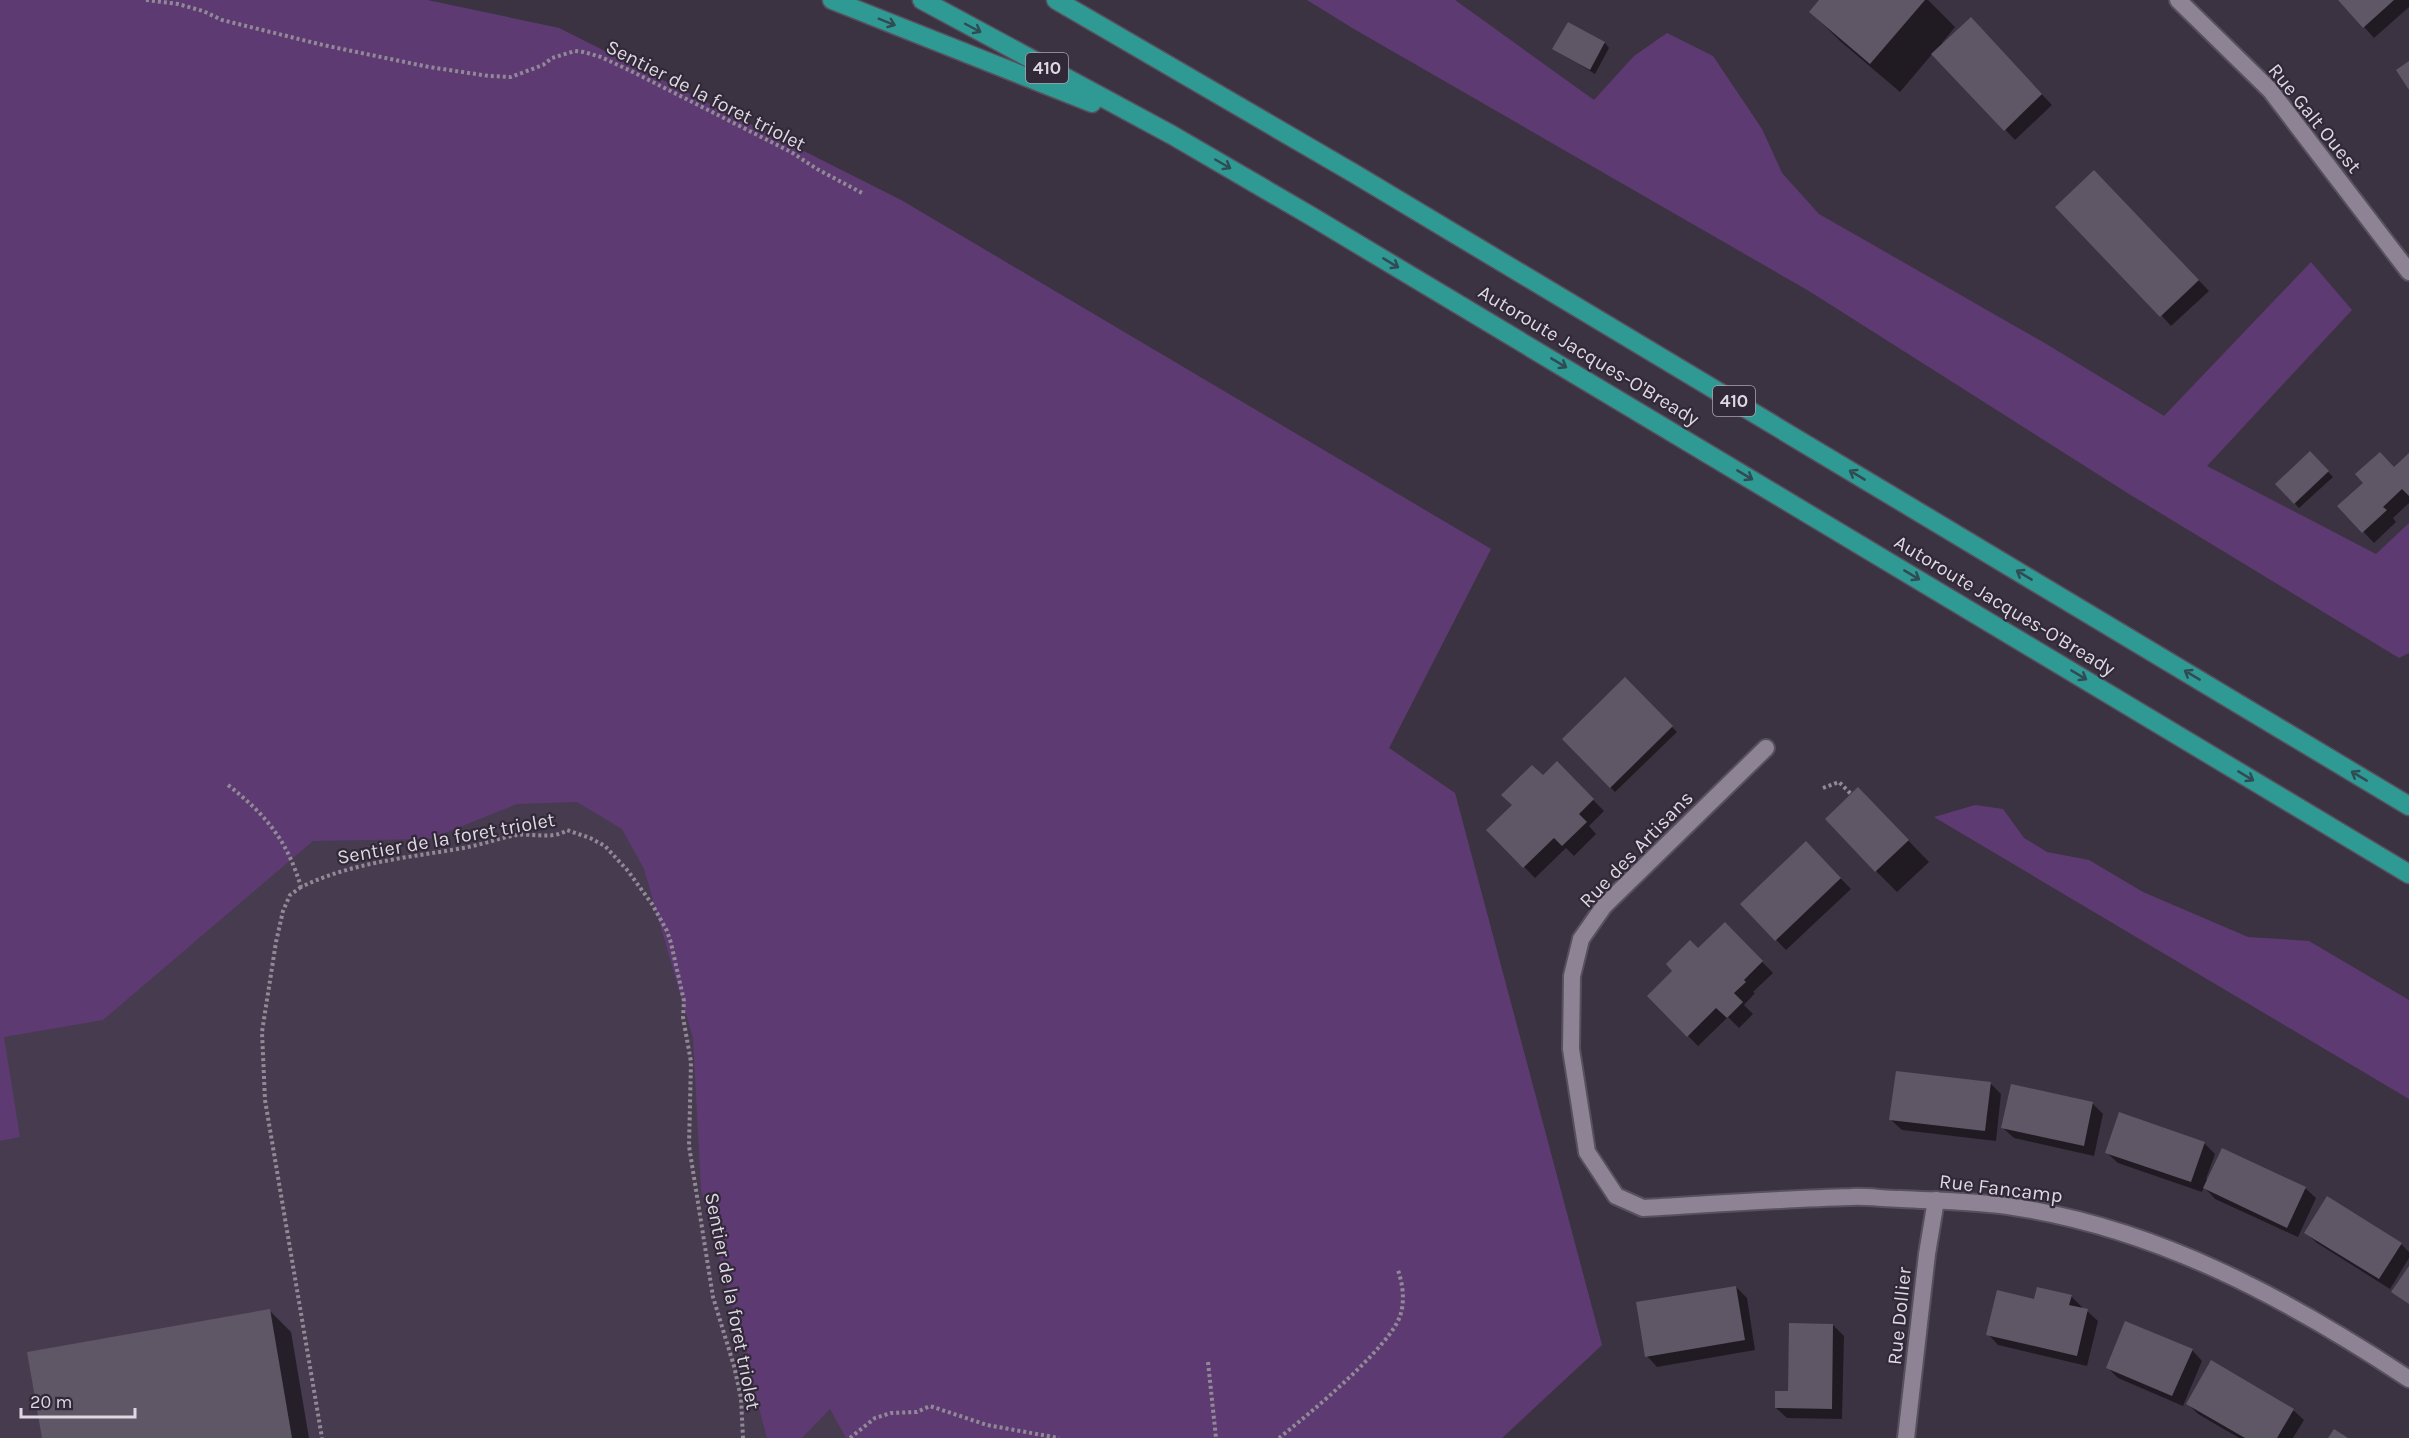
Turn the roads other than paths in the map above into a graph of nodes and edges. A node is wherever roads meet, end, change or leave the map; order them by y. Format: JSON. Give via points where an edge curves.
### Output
{"nodes":[{"id":1,"x":832,"y":0,"type":"edge"},
{"id":2,"x":922,"y":0,"type":"edge"},
{"id":3,"x":1056,"y":0,"type":"edge"},
{"id":4,"x":2178,"y":0,"type":"edge"},
{"id":5,"x":1172,"y":135,"type":"junction"},
{"id":6,"x":2409,"y":272,"type":"edge"},
{"id":7,"x":1766,"y":748,"type":"dead end"},
{"id":8,"x":2409,"y":806,"type":"edge"},
{"id":9,"x":2409,"y":874,"type":"edge"},
{"id":10,"x":1601,"y":1174,"type":"joint"},
{"id":11,"x":1936,"y":1200,"type":"junction"},
{"id":12,"x":2409,"y":1379,"type":"edge"},
{"id":13,"x":1906,"y":1438,"type":"edge"}],
"edges":[{"from":1,"to":5,"type":"highway","one_way":true},
{"from":2,"to":5,"type":"highway","name":"Autoroute Jacques-O'Bready","number":"410","one_way":true},
{"from":8,"to":3,"type":"highway","name":"Autoroute Jacques-O'Bready","number":"410","one_way":true,"via":[[1355,174]]},
{"from":4,"to":6,"type":"street","name":"Rue Galt Ouest","via":[[2270,90]]},
{"from":5,"to":9,"type":"highway","name":"Autoroute Jacques-O'Bready","number":"410","one_way":true,"via":[[1497,325]]},
{"from":7,"to":10,"type":"street","name":"Rue des Artisans","via":[[1604,906],[1581,939],[1572,976],[1571,1049],[1587,1152]]},
{"from":10,"to":11,"type":"street","name":"Rue Fancamp","via":[[1616,1196],[1643,1208],[1853,1197]]},
{"from":11,"to":12,"type":"street","name":"Rue Fancamp","via":[[2013,1206],[2078,1220],[2201,1262],[2342,1335]]},
{"from":11,"to":13,"type":"street","name":"Rue Dollier"}]}
